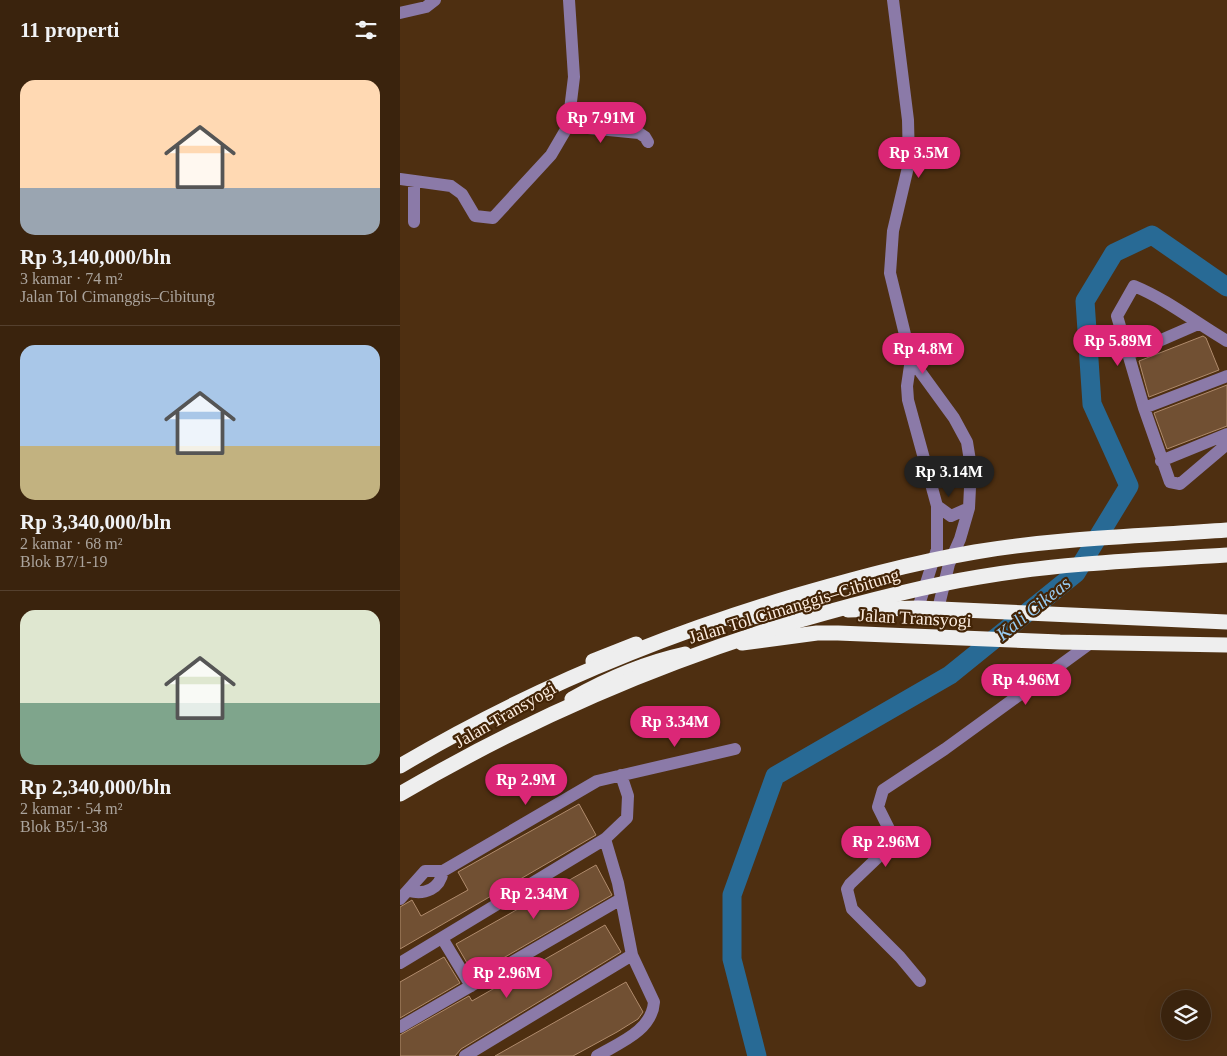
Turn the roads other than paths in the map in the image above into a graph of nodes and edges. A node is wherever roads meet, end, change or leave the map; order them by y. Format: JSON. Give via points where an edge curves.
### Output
{"nodes":[{"id":1,"x":435,"y":0,"type":"edge"},
{"id":2,"x":569,"y":0,"type":"edge"},
{"id":3,"x":893,"y":0,"type":"edge"},
{"id":4,"x":400,"y":13,"type":"edge"},
{"id":5,"x":568,"y":126,"type":"junction"},
{"id":6,"x":648,"y":142,"type":"dead end"},
{"id":7,"x":400,"y":179,"type":"edge"},
{"id":8,"x":414,"y":181,"type":"junction"},
{"id":9,"x":414,"y":222,"type":"dead end"},
{"id":10,"x":1198,"y":324,"type":"junction"},
{"id":11,"x":1227,"y":342,"type":"edge"},
{"id":12,"x":1129,"y":354,"type":"junction"},
{"id":13,"x":911,"y":359,"type":"junction"},
{"id":14,"x":1227,"y":376,"type":"edge"},
{"id":15,"x":1144,"y":408,"type":"junction"},
{"id":16,"x":1227,"y":434,"type":"edge"},
{"id":17,"x":1227,"y":444,"type":"edge"},
{"id":18,"x":1161,"y":461,"type":"junction"},
{"id":19,"x":937,"y":506,"type":"junction"},
{"id":20,"x":970,"y":508,"type":"junction"},
{"id":21,"x":1227,"y":530,"type":"edge"},
{"id":22,"x":1227,"y":555,"type":"edge"},
{"id":23,"x":918,"y":608,"type":"junction"},
{"id":24,"x":945,"y":609,"type":"junction"},
{"id":25,"x":1227,"y":622,"type":"edge"},
{"id":26,"x":1092,"y":642,"type":"junction"},
{"id":27,"x":1227,"y":645,"type":"edge"},
{"id":28,"x":735,"y":749,"type":"dead end"},
{"id":29,"x":400,"y":765,"type":"edge"},
{"id":30,"x":621,"y":775,"type":"junction"},
{"id":31,"x":400,"y":794,"type":"edge"},
{"id":32,"x":400,"y":799,"type":"edge"},
{"id":33,"x":605,"y":838,"type":"junction"},
{"id":34,"x":443,"y":871,"type":"junction"},
{"id":35,"x":404,"y":895,"type":"edge"},
{"id":36,"x":621,"y":899,"type":"junction"},
{"id":37,"x":442,"y":938,"type":"junction"},
{"id":38,"x":632,"y":955,"type":"junction"},
{"id":39,"x":400,"y":963,"type":"edge"},
{"id":40,"x":920,"y":981,"type":"dead end"},
{"id":41,"x":471,"y":986,"type":"junction"},
{"id":42,"x":400,"y":1026,"type":"edge"},
{"id":43,"x":474,"y":1054,"type":"edge"},
{"id":44,"x":597,"y":1056,"type":"edge"}],
"edges":[{"from":1,"to":4,"type":"street","via":[[426,7]]},
{"from":2,"to":5,"type":"street","via":[[574,77]]},
{"from":3,"to":13,"type":"street","via":[[908,120],[909,163],[892,231],[890,273]]},
{"from":5,"to":6,"type":"street","via":[[639,133]]},
{"from":5,"to":8,"type":"street","via":[[551,155],[494,218],[475,216],[462,194],[451,186]]},
{"from":7,"to":8,"type":"street"},
{"from":8,"to":9,"type":"street"},
{"from":10,"to":11,"type":"street"},
{"from":10,"to":12,"type":"street"},
{"from":10,"to":12,"type":"street","via":[[1158,296],[1134,286],[1117,316]]},
{"from":12,"to":15,"type":"street"},
{"from":13,"to":19,"type":"street","via":[[908,400]]},
{"from":13,"to":20,"type":"street","via":[[954,418],[967,442],[972,487]]},
{"from":14,"to":15,"type":"street"},
{"from":15,"to":18,"type":"street"},
{"from":16,"to":18,"type":"street"},
{"from":17,"to":18,"type":"street","via":[[1180,484],[1170,482]]},
{"from":19,"to":20,"type":"street","via":[[951,516]]},
{"from":19,"to":23,"type":"street","via":[[937,549]]},
{"from":20,"to":24,"type":"street","via":[[949,564]]},
{"from":21,"to":29,"type":"highway","name":"Jalan Tol Cimanggis–Cibitung","bridge":true,"via":[[1053,542],[974,552],[839,583],[711,622],[588,670],[468,726]]},
{"from":22,"to":31,"type":"highway","name":"Jalan Tol Cimanggis–Cibitung","bridge":true,"via":[[1055,566],[978,576],[846,607],[718,645],[598,692],[479,748]]},
{"from":23,"to":24,"type":"highway","name":"Jalan Transyogi"},
{"from":23,"to":29,"type":"highway","name":"Jalan Transyogi","via":[[778,613],[678,630],[615,651],[549,682]]},
{"from":24,"to":25,"type":"highway","name":"Jalan Transyogi"},
{"from":26,"to":27,"type":"highway","name":"Jalan Transyogi"},
{"from":26,"to":32,"type":"highway","name":"Jalan Transyogi","via":[[817,633],[729,644],[649,662],[617,674],[580,694]]},
{"from":26,"to":40,"type":"street","via":[[941,752],[883,790],[878,807],[895,841],[847,889],[852,909]]},
{"from":28,"to":30,"type":"street"},
{"from":30,"to":33,"type":"street","via":[[628,796],[627,818]]},
{"from":30,"to":34,"type":"street","via":[[597,781]]},
{"from":33,"to":36,"type":"street"},
{"from":33,"to":37,"type":"street"},
{"from":34,"to":35,"type":"street","via":[[425,871]]},
{"from":34,"to":35,"type":"street","via":[[442,878],[432,890]]},
{"from":36,"to":38,"type":"street"},
{"from":36,"to":41,"type":"street"},
{"from":37,"to":39,"type":"street"},
{"from":37,"to":41,"type":"street"},
{"from":38,"to":43,"type":"street"},
{"from":38,"to":44,"type":"street","via":[[654,1002],[653,1010],[635,1033]]},
{"from":41,"to":42,"type":"street"}]}
